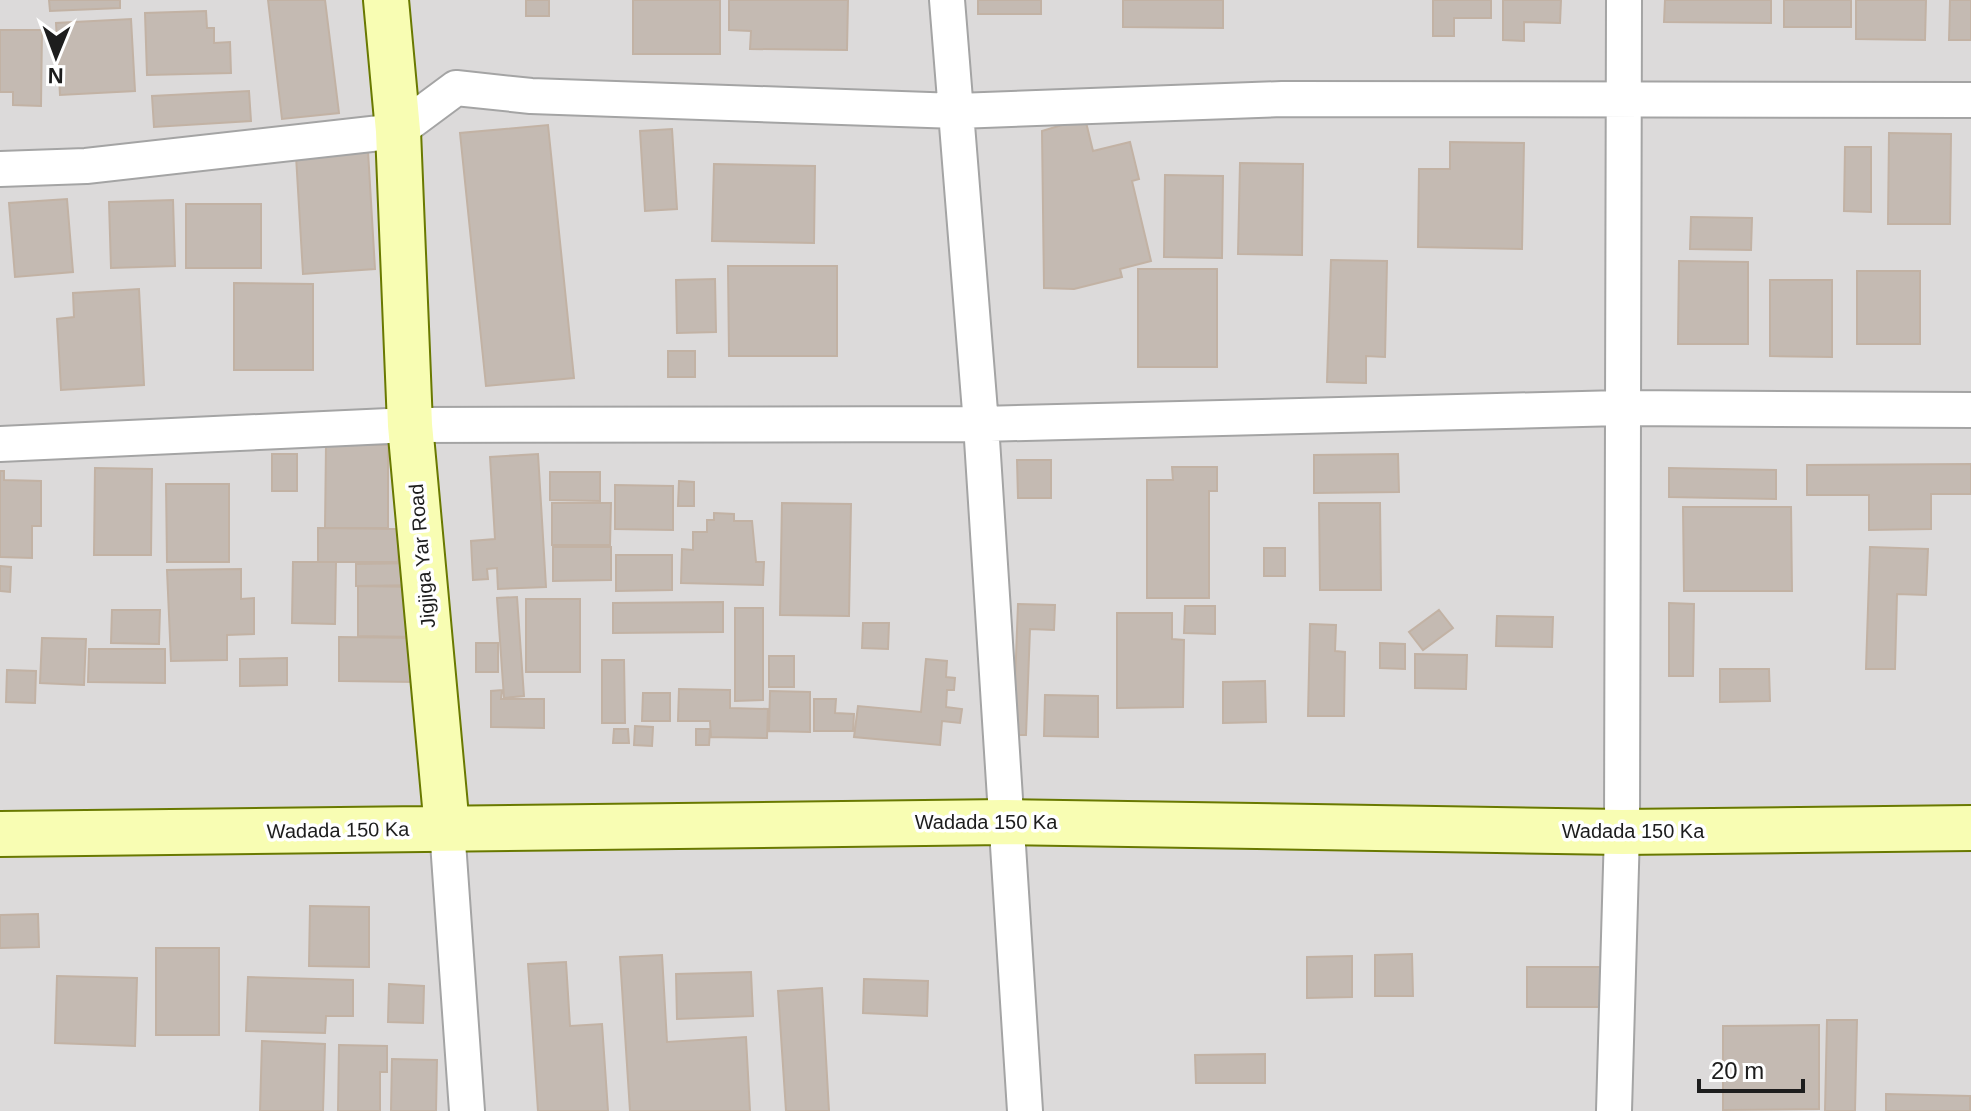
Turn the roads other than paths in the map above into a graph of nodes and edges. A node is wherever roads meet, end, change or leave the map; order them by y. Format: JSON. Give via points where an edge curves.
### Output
{"nodes":[{"id":1,"x":386,"y":0,"type":"edge"},
{"id":2,"x":947,"y":0,"type":"edge"},
{"id":3,"x":1624,"y":0,"type":"edge"},
{"id":4,"x":1622,"y":99,"type":"junction"},
{"id":5,"x":1971,"y":100,"type":"edge"},
{"id":6,"x":957,"y":111,"type":"junction"},
{"id":7,"x":398,"y":131,"type":"junction"},
{"id":8,"x":0,"y":169,"type":"edge"},
{"id":9,"x":1621,"y":408,"type":"junction"},
{"id":10,"x":1971,"y":410,"type":"edge"},
{"id":11,"x":981,"y":424,"type":"junction"},
{"id":12,"x":410,"y":425,"type":"junction"},
{"id":13,"x":0,"y":444,"type":"edge"},
{"id":14,"x":1005,"y":822,"type":"junction"},
{"id":15,"x":447,"y":828,"type":"junction"},
{"id":16,"x":1971,"y":828,"type":"edge"},
{"id":17,"x":1622,"y":832,"type":"junction"},
{"id":18,"x":0,"y":834,"type":"edge"},
{"id":19,"x":467,"y":1111,"type":"edge"},
{"id":20,"x":1025,"y":1111,"type":"edge"},
{"id":21,"x":1614,"y":1111,"type":"edge"}],
"edges":[{"from":1,"to":7,"type":"street","name":"Jigjiga Yar Road"},
{"from":2,"to":6,"type":"street"},
{"from":3,"to":4,"type":"street"},
{"from":4,"to":5,"type":"street"},
{"from":4,"to":6,"type":"street","via":[[1282,99]]},
{"from":4,"to":9,"type":"street"},
{"from":6,"to":7,"type":"street","via":[[531,96],[456,88]]},
{"from":6,"to":11,"type":"street"},
{"from":7,"to":8,"type":"street","via":[[86,166]]},
{"from":7,"to":12,"type":"street","name":"Jigjiga Yar Road"},
{"from":9,"to":10,"type":"street"},
{"from":9,"to":11,"type":"street"},
{"from":9,"to":17,"type":"street"},
{"from":11,"to":12,"type":"street"},
{"from":11,"to":14,"type":"street"},
{"from":12,"to":13,"type":"street"},
{"from":12,"to":15,"type":"street","name":"Jigjiga Yar Road"},
{"from":14,"to":15,"type":"street","name":"Wadada 150 Ka"},
{"from":14,"to":17,"type":"street","name":"Wadada 150 Ka"},
{"from":14,"to":20,"type":"street"},
{"from":15,"to":18,"type":"street","name":"Wadada 150 Ka"},
{"from":15,"to":19,"type":"street","name":"Jigjiga Yar Road"},
{"from":16,"to":17,"type":"street","name":"Wadada 150 Ka"},
{"from":17,"to":21,"type":"street"}]}
